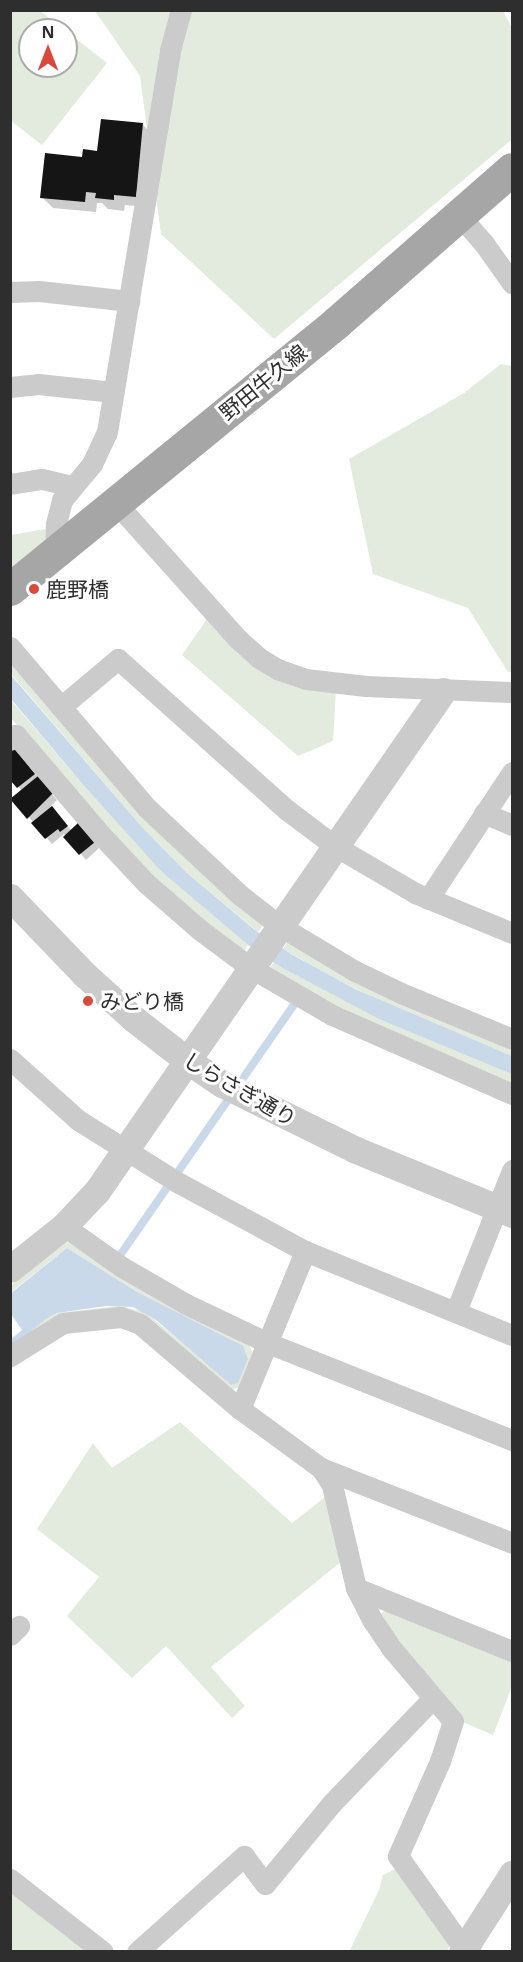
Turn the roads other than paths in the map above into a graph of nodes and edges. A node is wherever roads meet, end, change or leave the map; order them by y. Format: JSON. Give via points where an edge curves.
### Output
{"nodes":[{"id":1,"x":181,"y":10,"type":"edge"},
{"id":2,"x":513,"y":169,"type":"edge"},
{"id":3,"x":460,"y":216,"type":"junction"},
{"id":4,"x":513,"y":283,"type":"edge"},
{"id":5,"x":10,"y":292,"type":"edge"},
{"id":6,"x":129,"y":300,"type":"junction"},
{"id":7,"x":10,"y":387,"type":"edge"},
{"id":8,"x":114,"y":392,"type":"junction"},
{"id":9,"x":10,"y":484,"type":"edge"},
{"id":10,"x":73,"y":486,"type":"junction"},
{"id":11,"x":115,"y":502,"type":"junction"},
{"id":12,"x":56,"y":550,"type":"junction"},
{"id":13,"x":10,"y":589,"type":"edge"},
{"id":14,"x":10,"y":647,"type":"edge"},
{"id":15,"x":442,"y":691,"type":"junction"},
{"id":16,"x":513,"y":692,"type":"edge"},
{"id":17,"x":62,"y":706,"type":"junction"},
{"id":18,"x":10,"y":740,"type":"edge"},
{"id":19,"x":513,"y":772,"type":"edge"},
{"id":20,"x":484,"y":813,"type":"junction"},
{"id":21,"x":513,"y":825,"type":"edge"},
{"id":22,"x":335,"y":846,"type":"junction"},
{"id":23,"x":10,"y":897,"type":"edge"},
{"id":24,"x":428,"y":899,"type":"junction"},
{"id":25,"x":279,"y":928,"type":"junction"},
{"id":26,"x":513,"y":933,"type":"edge"},
{"id":27,"x":253,"y":965,"type":"junction"},
{"id":28,"x":513,"y":1039,"type":"edge"},
{"id":29,"x":10,"y":1059,"type":"edge"},
{"id":30,"x":188,"y":1061,"type":"junction"},
{"id":31,"x":513,"y":1094,"type":"edge"},
{"id":32,"x":126,"y":1151,"type":"junction"},
{"id":33,"x":513,"y":1170,"type":"edge"},
{"id":34,"x":505,"y":1211,"type":"edge"},
{"id":35,"x":64,"y":1226,"type":"junction"},
{"id":36,"x":305,"y":1251,"type":"junction"},
{"id":37,"x":11,"y":1268,"type":"edge"},
{"id":38,"x":456,"y":1311,"type":"junction"},
{"id":39,"x":513,"y":1335,"type":"edge"},
{"id":40,"x":268,"y":1342,"type":"junction"},
{"id":41,"x":10,"y":1356,"type":"edge"},
{"id":42,"x":240,"y":1408,"type":"junction"},
{"id":43,"x":513,"y":1440,"type":"edge"},
{"id":44,"x":321,"y":1468,"type":"junction"},
{"id":45,"x":513,"y":1542,"type":"edge"},
{"id":46,"x":356,"y":1588,"type":"junction"},
{"id":47,"x":512,"y":1649,"type":"edge"},
{"id":48,"x":432,"y":1699,"type":"junction"},
{"id":49,"x":513,"y":1874,"type":"edge"},
{"id":50,"x":10,"y":1879,"type":"edge"},
{"id":51,"x":466,"y":1950,"type":"edge"},
{"id":52,"x":103,"y":1952,"type":"edge"},
{"id":53,"x":137,"y":1952,"type":"edge"}],
"edges":[{"from":1,"to":6,"type":"street","via":[[170,51]]},
{"from":2,"to":3,"type":"main road","name":"野田牛久線"},
{"from":3,"to":4,"type":"street"},
{"from":3,"to":11,"type":"main road","name":"野田牛久線","via":[[338,322]]},
{"from":5,"to":6,"type":"street"},
{"from":6,"to":8,"type":"street"},
{"from":7,"to":8,"type":"street","via":[[38,384]]},
{"from":8,"to":10,"type":"street","via":[[100,449]]},
{"from":9,"to":10,"type":"street","via":[[42,479]]},
{"from":10,"to":12,"type":"street","via":[[58,510]]},
{"from":11,"to":12,"type":"main road","name":"野田牛久線"},
{"from":11,"to":15,"type":"street","via":[[238,639],[277,669],[333,683]]},
{"from":12,"to":13,"type":"main road","name":"野田牛久線"},
{"from":14,"to":17,"type":"street"},
{"from":15,"to":16,"type":"street"},
{"from":15,"to":22,"type":"street"},
{"from":17,"to":22,"type":"street","via":[[118,659],[288,810]]},
{"from":17,"to":25,"type":"street","via":[[171,832]]},
{"from":18,"to":27,"type":"street","via":[[16,735],[146,883],[200,930]]},
{"from":19,"to":20,"type":"street"},
{"from":20,"to":21,"type":"street"},
{"from":20,"to":24,"type":"street"},
{"from":22,"to":24,"type":"street"},
{"from":22,"to":25,"type":"street"},
{"from":23,"to":30,"type":"street","name":"しらさぎ通り","via":[[85,975]]},
{"from":24,"to":26,"type":"street"},
{"from":25,"to":27,"type":"street"},
{"from":25,"to":28,"type":"street","via":[[400,993]]},
{"from":27,"to":30,"type":"street"},
{"from":27,"to":31,"type":"street","via":[[333,1015]]},
{"from":29,"to":32,"type":"street","via":[[78,1120]]},
{"from":30,"to":32,"type":"street"},
{"from":30,"to":34,"type":"street","name":"しらさぎ通り","via":[[222,1084],[311,1129]]},
{"from":32,"to":35,"type":"street","via":[[97,1191]]},
{"from":32,"to":36,"type":"street"},
{"from":33,"to":34,"type":"street"},
{"from":34,"to":38,"type":"street"},
{"from":35,"to":37,"type":"street"},
{"from":35,"to":40,"type":"street","via":[[186,1304]]},
{"from":36,"to":38,"type":"street"},
{"from":36,"to":40,"type":"street"},
{"from":38,"to":39,"type":"street"},
{"from":40,"to":42,"type":"street"},
{"from":40,"to":43,"type":"street"},
{"from":41,"to":42,"type":"street","via":[[63,1323],[121,1317],[140,1324]]},
{"from":42,"to":44,"type":"street"},
{"from":44,"to":45,"type":"street"},
{"from":44,"to":46,"type":"street","via":[[332,1485]]},
{"from":46,"to":47,"type":"street"},
{"from":46,"to":48,"type":"street","via":[[392,1649]]},
{"from":48,"to":51,"type":"street","via":[[453,1721],[440,1761],[398,1856]]},
{"from":48,"to":53,"type":"street","via":[[333,1803],[266,1884],[244,1856]]},
{"from":49,"to":51,"type":"street"},
{"from":50,"to":52,"type":"street"}]}
